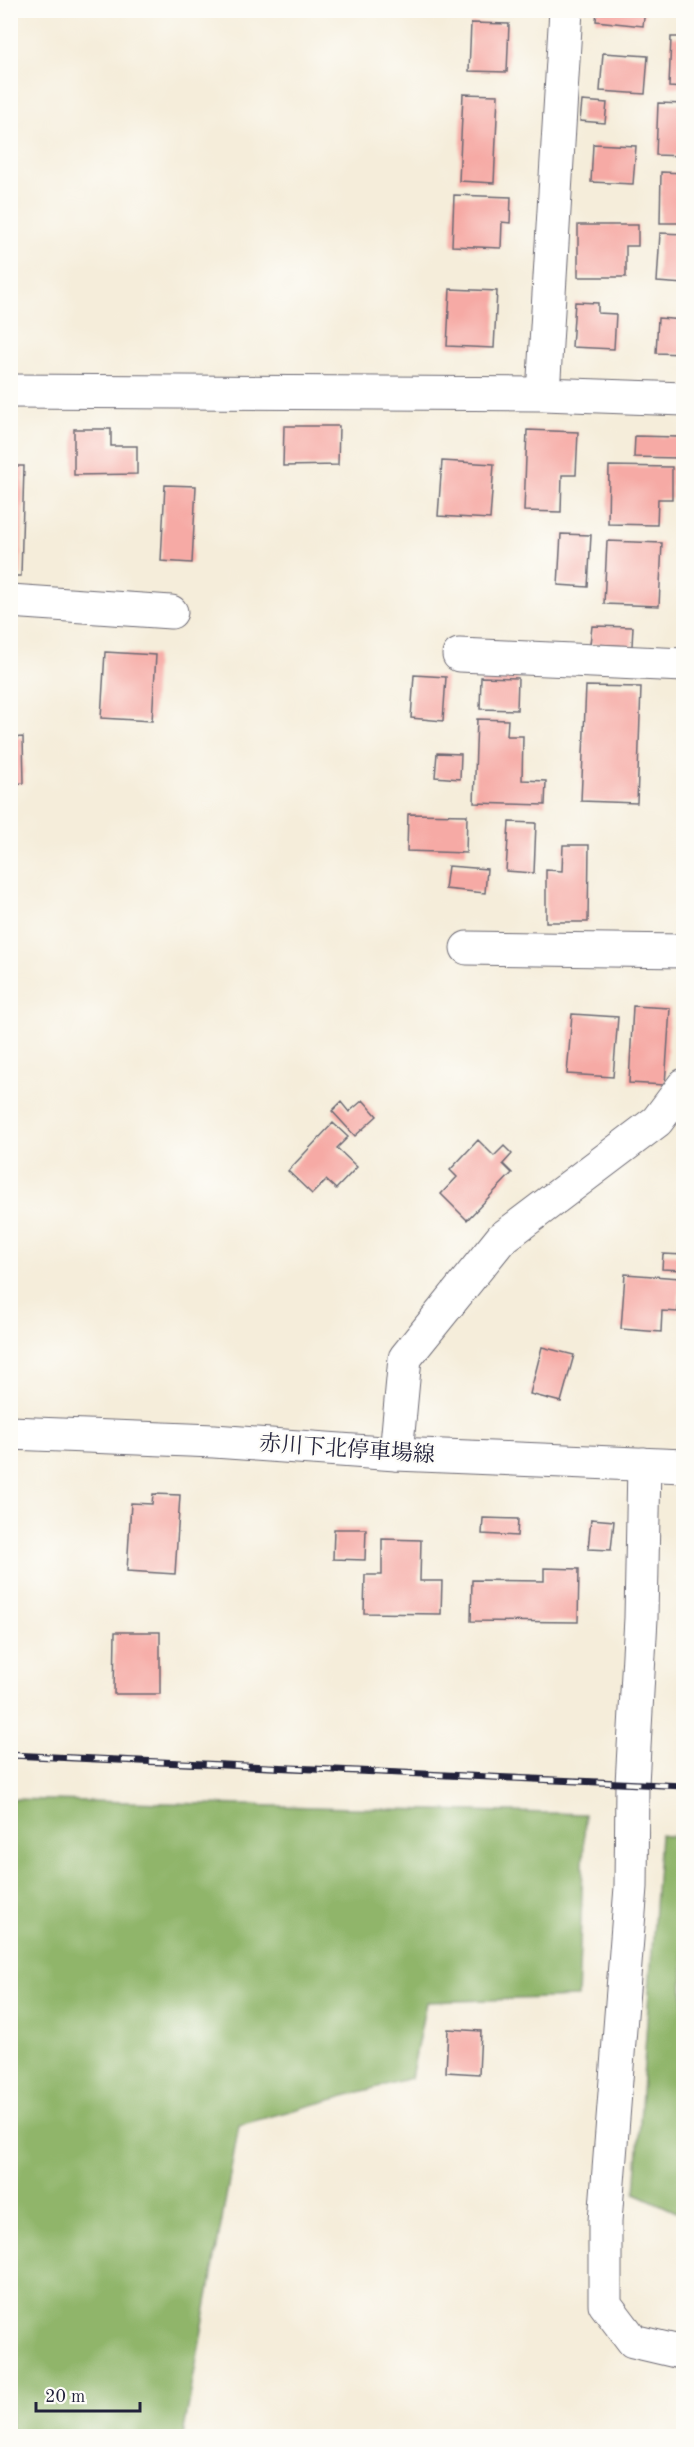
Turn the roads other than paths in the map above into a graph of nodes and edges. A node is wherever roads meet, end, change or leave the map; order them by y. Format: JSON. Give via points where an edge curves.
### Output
{"nodes":[{"id":1,"x":566,"y":10,"type":"edge"},
{"id":2,"x":10,"y":391,"type":"edge"},
{"id":3,"x":543,"y":394,"type":"junction"},
{"id":4,"x":684,"y":399,"type":"edge"},
{"id":5,"x":10,"y":601,"type":"edge"},
{"id":6,"x":171,"y":612,"type":"dead end"},
{"id":7,"x":459,"y":655,"type":"dead end"},
{"id":8,"x":684,"y":665,"type":"edge"},
{"id":9,"x":468,"y":948,"type":"dead end"},
{"id":10,"x":684,"y":951,"type":"edge"},
{"id":11,"x":684,"y":1085,"type":"edge"},
{"id":12,"x":10,"y":1433,"type":"edge"},
{"id":13,"x":396,"y":1454,"type":"junction"},
{"id":14,"x":644,"y":1464,"type":"junction"},
{"id":15,"x":684,"y":1466,"type":"edge"},
{"id":16,"x":684,"y":2353,"type":"edge"}],
"edges":[{"from":1,"to":3,"type":"street"},
{"from":2,"to":3,"type":"street"},
{"from":3,"to":4,"type":"street"},
{"from":5,"to":6,"type":"street"},
{"from":7,"to":8,"type":"street"},
{"from":9,"to":10,"type":"street"},
{"from":11,"to":13,"type":"street","via":[[657,1121],[501,1239],[405,1358]]},
{"from":12,"to":13,"type":"street","name":"赤川下北停車場線","via":[[214,1441]]},
{"from":13,"to":14,"type":"street","name":"赤川下北停車場線"},
{"from":14,"to":15,"type":"street","name":"赤川下北停車場線"},
{"from":14,"to":16,"type":"street","via":[[631,1887],[605,2221],[605,2304],[633,2341]]}]}
